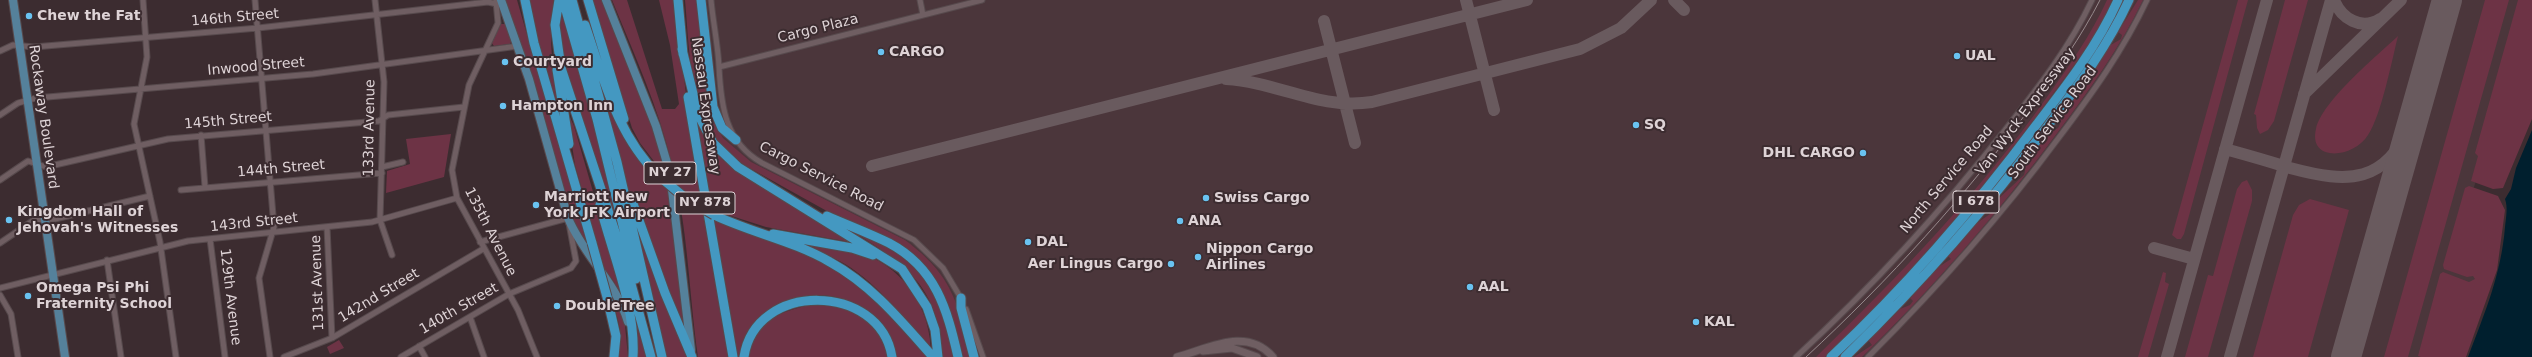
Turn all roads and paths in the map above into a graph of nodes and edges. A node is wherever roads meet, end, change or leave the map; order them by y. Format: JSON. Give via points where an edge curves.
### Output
{"nodes":[{"id":1,"x":13,"y":0,"type":"edge"},
{"id":2,"x":143,"y":0,"type":"edge"},
{"id":3,"x":255,"y":0,"type":"edge"},
{"id":4,"x":375,"y":0,"type":"edge"},
{"id":5,"x":521,"y":0,"type":"edge"},
{"id":6,"x":525,"y":0,"type":"edge"},
{"id":7,"x":559,"y":0,"type":"edge"},
{"id":8,"x":563,"y":0,"type":"edge"},
{"id":9,"x":572,"y":0,"type":"edge"},
{"id":10,"x":578,"y":0,"type":"edge"},
{"id":11,"x":588,"y":0,"type":"edge"},
{"id":12,"x":606,"y":0,"type":"edge"},
{"id":13,"x":678,"y":0,"type":"edge"},
{"id":14,"x":701,"y":0,"type":"edge"},
{"id":15,"x":711,"y":0,"type":"edge"},
{"id":16,"x":920,"y":0,"type":"edge"},
{"id":17,"x":982,"y":0,"type":"edge"},
{"id":18,"x":2092,"y":0,"type":"edge"},
{"id":19,"x":2118,"y":0,"type":"edge"},
{"id":20,"x":2129,"y":0,"type":"edge"},
{"id":21,"x":2136,"y":0,"type":"edge"},
{"id":22,"x":2147,"y":0,"type":"edge"},
{"id":23,"x":498,"y":1,"type":"edge"},
{"id":24,"x":376,"y":15,"type":"junction"},
{"id":25,"x":924,"y":15,"type":"junction"},
{"id":26,"x":556,"y":21,"type":"junction"},
{"id":27,"x":258,"y":28,"type":"junction"},
{"id":28,"x":146,"y":37,"type":"junction"},
{"id":29,"x":2107,"y":42,"type":"junction"},
{"id":30,"x":534,"y":43,"type":"junction"},
{"id":31,"x":20,"y":46,"type":"junction"},
{"id":32,"x":518,"y":46,"type":"junction"},
{"id":33,"x":682,"y":49,"type":"junction"},
{"id":34,"x":0,"y":51,"type":"edge"},
{"id":35,"x":484,"y":51,"type":"junction"},
{"id":36,"x":382,"y":65,"type":"junction"},
{"id":37,"x":719,"y":67,"type":"junction"},
{"id":38,"x":262,"y":79,"type":"junction"},
{"id":39,"x":141,"y":89,"type":"junction"},
{"id":40,"x":28,"y":100,"type":"junction"},
{"id":41,"x":464,"y":107,"type":"junction"},
{"id":42,"x":0,"y":115,"type":"edge"},
{"id":43,"x":383,"y":119,"type":"junction"},
{"id":44,"x":266,"y":130,"type":"junction"},
{"id":45,"x":201,"y":135,"type":"junction"},
{"id":46,"x":736,"y":140,"type":"junction"},
{"id":47,"x":138,"y":145,"type":"junction"},
{"id":48,"x":587,"y":149,"type":"junction"},
{"id":49,"x":403,"y":162,"type":"dead end"},
{"id":50,"x":37,"y":164,"type":"junction"},
{"id":51,"x":618,"y":165,"type":"junction"},
{"id":52,"x":382,"y":170,"type":"junction"},
{"id":53,"x":659,"y":176,"type":"junction"},
{"id":54,"x":0,"y":180,"type":"edge"},
{"id":55,"x":270,"y":182,"type":"junction"},
{"id":56,"x":205,"y":188,"type":"junction"},
{"id":57,"x":182,"y":190,"type":"dead end"},
{"id":58,"x":779,"y":191,"type":"junction"},
{"id":59,"x":150,"y":196,"type":"junction"},
{"id":60,"x":580,"y":197,"type":"junction"},
{"id":61,"x":457,"y":198,"type":"junction"},
{"id":62,"x":714,"y":216,"type":"junction"},
{"id":63,"x":568,"y":218,"type":"junction"},
{"id":64,"x":45,"y":219,"type":"junction"},
{"id":65,"x":380,"y":220,"type":"junction"},
{"id":66,"x":327,"y":227,"type":"junction"},
{"id":67,"x":272,"y":233,"type":"junction"},
{"id":68,"x":210,"y":239,"type":"junction"},
{"id":69,"x":480,"y":242,"type":"junction"},
{"id":70,"x":0,"y":243,"type":"edge"},
{"id":71,"x":161,"y":248,"type":"junction"},
{"id":72,"x":483,"y":249,"type":"junction"},
{"id":73,"x":392,"y":255,"type":"dead end"},
{"id":74,"x":107,"y":260,"type":"junction"},
{"id":75,"x":53,"y":274,"type":"junction"},
{"id":76,"x":914,"y":286,"type":"junction"},
{"id":77,"x":0,"y":288,"type":"edge"},
{"id":78,"x":509,"y":294,"type":"junction"},
{"id":79,"x":0,"y":295,"type":"edge"},
{"id":80,"x":961,"y":298,"type":"junction"},
{"id":81,"x":470,"y":316,"type":"junction"},
{"id":82,"x":970,"y":323,"type":"junction"},
{"id":83,"x":332,"y":338,"type":"junction"},
{"id":84,"x":419,"y":346,"type":"junction"},
{"id":85,"x":1195,"y":352,"type":"junction"},
{"id":86,"x":614,"y":355,"type":"edge"},
{"id":87,"x":18,"y":357,"type":"edge"},
{"id":88,"x":65,"y":357,"type":"edge"},
{"id":89,"x":121,"y":357,"type":"edge"},
{"id":90,"x":176,"y":357,"type":"edge"},
{"id":91,"x":225,"y":357,"type":"edge"},
{"id":92,"x":270,"y":357,"type":"edge"},
{"id":93,"x":284,"y":357,"type":"edge"},
{"id":94,"x":401,"y":357,"type":"edge"},
{"id":95,"x":425,"y":357,"type":"edge"},
{"id":96,"x":484,"y":357,"type":"edge"},
{"id":97,"x":537,"y":357,"type":"edge"},
{"id":98,"x":633,"y":357,"type":"edge"},
{"id":99,"x":652,"y":357,"type":"edge"},
{"id":100,"x":662,"y":357,"type":"edge"},
{"id":101,"x":692,"y":357,"type":"edge"},
{"id":102,"x":733,"y":357,"type":"edge"},
{"id":103,"x":744,"y":357,"type":"edge"},
{"id":104,"x":892,"y":357,"type":"edge"},
{"id":105,"x":933,"y":357,"type":"edge"},
{"id":106,"x":938,"y":357,"type":"edge"},
{"id":107,"x":958,"y":357,"type":"edge"},
{"id":108,"x":975,"y":357,"type":"edge"},
{"id":109,"x":983,"y":357,"type":"edge"},
{"id":110,"x":1177,"y":357,"type":"edge"},
{"id":111,"x":1257,"y":357,"type":"edge"},
{"id":112,"x":1273,"y":357,"type":"edge"},
{"id":113,"x":1796,"y":357,"type":"edge"},
{"id":114,"x":1831,"y":357,"type":"edge"},
{"id":115,"x":1845,"y":357,"type":"edge"},
{"id":116,"x":1868,"y":357,"type":"edge"}],
"edges":[{"from":1,"to":31,"type":"main road","name":"Rockaway Boulevard"},
{"from":2,"to":28,"type":"street"},
{"from":3,"to":27,"type":"street"},
{"from":4,"to":24,"type":"street","name":"133rd Avenue"},
{"from":5,"to":30,"type":"highway"},
{"from":6,"to":30,"type":"highway"},
{"from":7,"to":26,"type":"highway"},
{"from":8,"to":99,"type":"highway","via":[[611,176]]},
{"from":9,"to":51,"type":"highway"},
{"from":10,"to":53,"type":"highway","via":[[619,121],[637,153]]},
{"from":11,"to":53,"type":"highway","via":[[627,126],[636,144]]},
{"from":12,"to":101,"type":"main road","number":"NY 27","via":[[656,126],[668,169],[676,210]]},
{"from":13,"to":33,"type":"highway","name":"Nassau Expressway","number":"NY 878"},
{"from":14,"to":46,"type":"highway","via":[[714,107],[722,128]]},
{"from":15,"to":37,"type":"street","name":"Cargo Service Road"},
{"from":16,"to":25,"type":"street"},
{"from":17,"to":25,"type":"street","name":"Cargo Plaza"},
{"from":18,"to":113,"type":"street","name":"North Service Road","via":[[2060,55],[2026,103],[1964,181],[1876,279]]},
{"from":19,"to":114,"type":"highway","name":"Van Wyck Expressway","number":"I 678","via":[[2084,59],[1994,180],[1916,270]]},
{"from":20,"to":29,"type":"highway","name":"Van Wyck Expressway","number":"I 678"},
{"from":21,"to":29,"type":"highway"},
{"from":22,"to":116,"type":"street","name":"South Service Road","via":[[2118,55],[2046,155],[1947,275]]},
{"from":23,"to":24,"type":"street","name":"146th Street"},
{"from":23,"to":32,"type":"main road"},
{"from":23,"to":35,"type":"street","name":"135th Avenue","via":[[498,23]]},
{"from":24,"to":27,"type":"street","name":"146th Street"},
{"from":24,"to":36,"type":"street","name":"133rd Avenue"},
{"from":25,"to":37,"type":"street","name":"Cargo Plaza"},
{"from":26,"to":48,"type":"highway","via":[[560,61]]},
{"from":26,"to":60,"type":"highway","via":[[556,63]]},
{"from":27,"to":28,"type":"street","name":"146th Street"},
{"from":27,"to":38,"type":"street"},
{"from":28,"to":31,"type":"street","name":"146th Street"},
{"from":28,"to":39,"type":"street","via":[[147,57]]},
{"from":29,"to":115,"type":"highway","name":"Van Wyck Expressway","number":"I 678","via":[[2057,113],[1992,196],[1921,278]]},
{"from":30,"to":60,"type":"highway"},
{"from":31,"to":34,"type":"street","name":"146th Street","via":[[8,46]]},
{"from":31,"to":40,"type":"main road","name":"Rockaway Boulevard"},
{"from":32,"to":35,"type":"street","name":"Inwood Street"},
{"from":32,"to":63,"type":"main road"},
{"from":33,"to":58,"type":"highway","via":[[696,108],[709,138],[732,163]]},
{"from":33,"to":102,"type":"highway","name":"Nassau Expressway","number":"NY 878","via":[[696,153]]},
{"from":35,"to":36,"type":"street","name":"Inwood Street"},
{"from":35,"to":41,"type":"street","name":"135th Avenue","via":[[473,74]]},
{"from":36,"to":38,"type":"street","name":"Inwood Street"},
{"from":36,"to":43,"type":"street","name":"133rd Avenue"},
{"from":37,"to":46,"type":"street","name":"Cargo Service Road","via":[[724,115]]},
{"from":38,"to":39,"type":"street","name":"Inwood Street"},
{"from":38,"to":44,"type":"street"},
{"from":39,"to":40,"type":"street","name":"Inwood Street"},
{"from":39,"to":47,"type":"street","via":[[134,117]]},
{"from":40,"to":42,"type":"street","name":"Inwood Street","via":[[18,103]]},
{"from":40,"to":50,"type":"main road","name":"Rockaway Boulevard"},
{"from":41,"to":43,"type":"street","name":"145th Street","via":[[388,115]]},
{"from":41,"to":61,"type":"street","name":"135th Avenue","via":[[452,170]]},
{"from":43,"to":44,"type":"street","name":"145th Street"},
{"from":43,"to":52,"type":"street","name":"133rd Avenue"},
{"from":44,"to":45,"type":"street","name":"145th Street"},
{"from":44,"to":55,"type":"street"},
{"from":45,"to":47,"type":"street","name":"145th Street"},
{"from":45,"to":56,"type":"street"},
{"from":46,"to":80,"type":"street","name":"Cargo Service Road","via":[[745,151],[762,163],[914,240],[943,268]]},
{"from":47,"to":50,"type":"street","name":"145th Street","via":[[46,167]]},
{"from":47,"to":59,"type":"street"},
{"from":48,"to":98,"type":"highway","via":[[631,318]]},
{"from":48,"to":99,"type":"highway","via":[[628,273]]},
{"from":49,"to":52,"type":"street","name":"144th Street"},
{"from":50,"to":54,"type":"street","name":"145th Street","via":[[28,161]]},
{"from":50,"to":64,"type":"main road","name":"Rockaway Boulevard"},
{"from":51,"to":100,"type":"highway"},
{"from":51,"to":101,"type":"highway","via":[[665,293]]},
{"from":52,"to":55,"type":"street","name":"144th Street"},
{"from":52,"to":65,"type":"street","name":"133rd Avenue"},
{"from":53,"to":62,"type":"highway","bridge":true,"via":[[684,197]]},
{"from":55,"to":56,"type":"street","name":"144th Street"},
{"from":55,"to":67,"type":"street"},
{"from":56,"to":57,"type":"street","name":"144th Street"},
{"from":58,"to":76,"type":"highway","via":[[893,262],[905,272]]},
{"from":58,"to":107,"type":"highway","via":[[889,244],[911,258],[926,273],[941,298]]},
{"from":59,"to":64,"type":"street","via":[[55,219]]},
{"from":59,"to":71,"type":"street"},
{"from":60,"to":86,"type":"highway","bridge":true,"via":[[616,332]]},
{"from":61,"to":65,"type":"street","name":"143rd Street"},
{"from":61,"to":69,"type":"street","name":"135th Avenue"},
{"from":62,"to":76,"type":"highway","via":[[772,233],[864,251],[890,264]]},
{"from":62,"to":105,"type":"highway","via":[[800,248],[838,266],[876,295]]},
{"from":63,"to":69,"type":"street"},
{"from":63,"to":78,"type":"street","name":"140th Street","via":[[576,256],[574,265]]},
{"from":63,"to":98,"type":"main road","via":[[580,242],[616,292],[629,324]]},
{"from":64,"to":70,"type":"street","via":[[34,220]]},
{"from":64,"to":75,"type":"main road","name":"Rockaway Boulevard"},
{"from":65,"to":66,"type":"street","name":"143rd Street"},
{"from":65,"to":73,"type":"street","name":"133rd Avenue"},
{"from":66,"to":67,"type":"street","name":"143rd Street"},
{"from":66,"to":83,"type":"street","name":"131st Avenue"},
{"from":67,"to":68,"type":"street","name":"143rd Street"},
{"from":67,"to":92,"type":"street","via":[[259,278]]},
{"from":68,"to":71,"type":"street","name":"143rd Street"},
{"from":68,"to":91,"type":"street","name":"129th Avenue"},
{"from":69,"to":72,"type":"street","name":"135th Avenue"},
{"from":71,"to":74,"type":"street","name":"143rd Street"},
{"from":71,"to":90,"type":"street"},
{"from":72,"to":78,"type":"street","name":"135th Avenue"},
{"from":72,"to":83,"type":"street","name":"142nd Street"},
{"from":74,"to":75,"type":"street","name":"143rd Street"},
{"from":74,"to":89,"type":"street"},
{"from":75,"to":77,"type":"street","name":"143rd Street"},
{"from":75,"to":88,"type":"main road","name":"Rockaway Boulevard"},
{"from":76,"to":106,"type":"highway","via":[[930,315]]},
{"from":78,"to":81,"type":"street","name":"140th Street"},
{"from":78,"to":97,"type":"street","name":"135th Avenue"},
{"from":79,"to":87,"type":"street","via":[[11,314]]},
{"from":80,"to":82,"type":"street","name":"Cargo Service Road"},
{"from":80,"to":108,"type":"highway","via":[[961,308]]},
{"from":81,"to":84,"type":"street","name":"140th Street"},
{"from":81,"to":96,"type":"street"},
{"from":82,"to":108,"type":"street","name":"Cargo Service Road"},
{"from":82,"to":109,"type":"street","name":"Cargo Service Road"},
{"from":83,"to":93,"type":"street","name":"142nd Street"},
{"from":84,"to":94,"type":"street","name":"140th Street"},
{"from":84,"to":95,"type":"street"},
{"from":85,"to":110,"type":"street"},
{"from":85,"to":111,"type":"street","via":[[1232,348]]},
{"from":85,"to":112,"type":"street","via":[[1212,345],[1238,340],[1258,345]]},
{"from":103,"to":104,"type":"highway","via":[[751,337],[765,320],[784,307],[815,299],[842,303],[866,315],[883,334]]}]}
